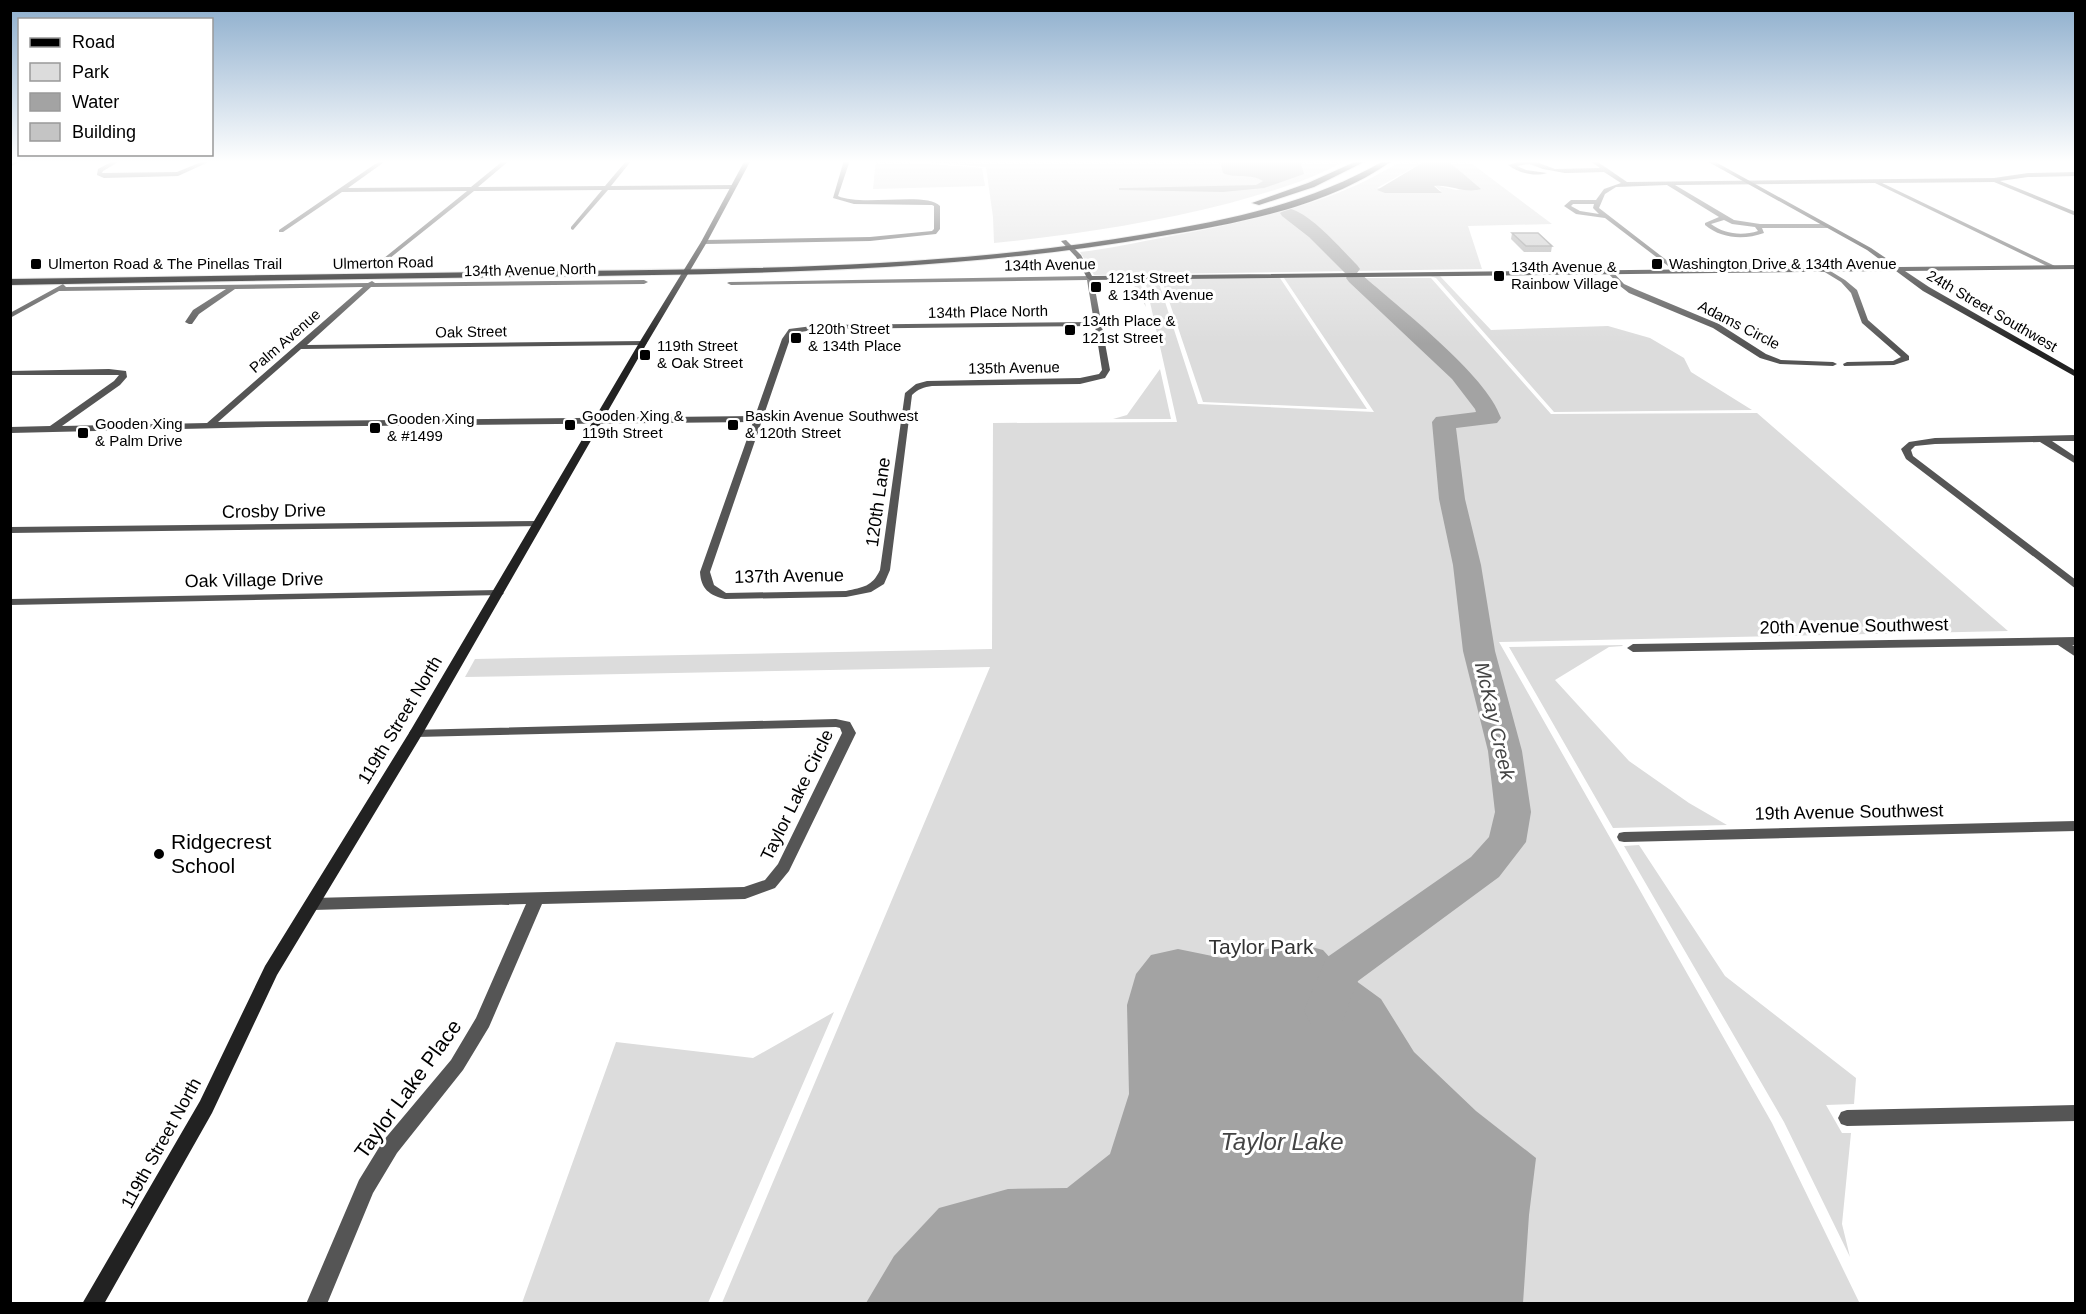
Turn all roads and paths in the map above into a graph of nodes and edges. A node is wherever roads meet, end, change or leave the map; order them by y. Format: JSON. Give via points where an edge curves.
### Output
{"nodes":[{"id":1,"x":295,"y":221,"type":"edge"},
{"id":2,"x":437,"y":221,"type":"edge"},
{"id":3,"x":578,"y":221,"type":"edge"},
{"id":4,"x":715,"y":221,"type":"edge"},
{"id":5,"x":937,"y":221,"type":"edge"},
{"id":6,"x":1179,"y":221,"type":"edge"},
{"id":7,"x":1224,"y":221,"type":"edge"},
{"id":8,"x":1611,"y":221,"type":"edge"},
{"id":9,"x":1711,"y":221,"type":"edge"},
{"id":10,"x":1732,"y":221,"type":"edge"},
{"id":11,"x":1819,"y":221,"type":"edge"},
{"id":12,"x":1958,"y":221,"type":"edge"},
{"id":13,"x":1757,"y":226,"type":"junction"},
{"id":14,"x":1827,"y":226,"type":"junction"},
{"id":15,"x":573,"y":228,"type":"dead end"},
{"id":16,"x":281,"y":231,"type":"dead end"},
{"id":17,"x":1064,"y":241,"type":"junction"},
{"id":18,"x":704,"y":242,"type":"junction"},
{"id":19,"x":1072,"y":249,"type":"junction"},
{"id":20,"x":2053,"y":267,"type":"junction"},
{"id":21,"x":2076,"y":267,"type":"edge"},
{"id":22,"x":687,"y":268,"type":"junction"},
{"id":23,"x":247,"y":269,"type":"junction"},
{"id":24,"x":1896,"y":269,"type":"junction"},
{"id":25,"x":1676,"y":270,"type":"junction"},
{"id":26,"x":1825,"y":270,"type":"junction"},
{"id":27,"x":94,"y":271,"type":"junction"},
{"id":28,"x":1609,"y":271,"type":"junction"},
{"id":29,"x":10,"y":272,"type":"edge"},
{"id":30,"x":378,"y":272,"type":"junction"},
{"id":31,"x":1090,"y":278,"type":"junction"},
{"id":32,"x":10,"y":279,"type":"edge"},
{"id":33,"x":72,"y":281,"type":"junction"},
{"id":34,"x":644,"y":282,"type":"dead end"},
{"id":35,"x":730,"y":283,"type":"dead end"},
{"id":36,"x":370,"y":285,"type":"junction"},
{"id":37,"x":234,"y":287,"type":"junction"},
{"id":38,"x":57,"y":289,"type":"junction"},
{"id":39,"x":10,"y":316,"type":"edge"},
{"id":40,"x":189,"y":322,"type":"dead end"},
{"id":41,"x":1098,"y":324,"type":"junction"},
{"id":42,"x":643,"y":343,"type":"junction"},
{"id":43,"x":299,"y":347,"type":"junction"},
{"id":44,"x":1833,"y":364,"type":"dead end"},
{"id":45,"x":1847,"y":364,"type":"dead end"},
{"id":46,"x":10,"y":372,"type":"edge"},
{"id":47,"x":2076,"y":375,"type":"edge"},
{"id":48,"x":926,"y":384,"type":"joint"},
{"id":49,"x":758,"y":418,"type":"junction"},
{"id":50,"x":598,"y":420,"type":"junction"},
{"id":51,"x":208,"y":426,"type":"junction"},
{"id":52,"x":52,"y":429,"type":"junction"},
{"id":53,"x":10,"y":430,"type":"edge"},
{"id":54,"x":2076,"y":438,"type":"edge"},
{"id":55,"x":2042,"y":439,"type":"junction"},
{"id":56,"x":2076,"y":461,"type":"edge"},
{"id":57,"x":537,"y":524,"type":"junction"},
{"id":58,"x":10,"y":530,"type":"edge"},
{"id":59,"x":2076,"y":586,"type":"edge"},
{"id":60,"x":867,"y":590,"type":"joint"},
{"id":61,"x":498,"y":593,"type":"junction"},
{"id":62,"x":10,"y":602,"type":"edge"},
{"id":63,"x":2076,"y":640,"type":"edge"},
{"id":64,"x":2060,"y":641,"type":"junction"},
{"id":65,"x":1633,"y":648,"type":"dead end"},
{"id":66,"x":2076,"y":653,"type":"edge"},
{"id":67,"x":416,"y":733,"type":"junction"},
{"id":68,"x":2076,"y":826,"type":"edge"},
{"id":69,"x":1624,"y":837,"type":"dead end"},
{"id":70,"x":536,"y":900,"type":"junction"},
{"id":71,"x":313,"y":904,"type":"junction"},
{"id":72,"x":2076,"y":1113,"type":"edge"},
{"id":73,"x":1847,"y":1118,"type":"dead end"},
{"id":74,"x":92,"y":1304,"type":"edge"},
{"id":75,"x":316,"y":1304,"type":"edge"}],
"edges":[{"from":1,"to":16,"type":"street"},
{"from":2,"to":30,"type":"street","name":"Palm Avenue"},
{"from":3,"to":15,"type":"street"},
{"from":4,"to":18,"type":"street","name":"119th Street North"},
{"from":5,"to":18,"type":"street","via":[[934,232],[870,239]]},
{"from":6,"to":17,"type":"main road","name":"Ulmerton Road"},
{"from":7,"to":19,"type":"main road","name":"Ulmerton Road"},
{"from":8,"to":25,"type":"street"},
{"from":9,"to":13,"type":"street","via":[[1707,224],[1718,231],[1745,235],[1762,232]]},
{"from":10,"to":13,"type":"street"},
{"from":11,"to":14,"type":"street","name":"24th Street Southwest"},
{"from":12,"to":20,"type":"street"},
{"from":13,"to":14,"type":"street"},
{"from":14,"to":24,"type":"street","name":"24th Street Southwest"},
{"from":17,"to":19,"type":"street"},
{"from":17,"to":22,"type":"main road","name":"Ulmerton Road","via":[[888,258]]},
{"from":18,"to":22,"type":"street","name":"119th Street North"},
{"from":19,"to":22,"type":"main road","name":"Ulmerton Road","via":[[902,266]]},
{"from":19,"to":31,"type":"street"},
{"from":20,"to":21,"type":"street"},
{"from":20,"to":24,"type":"street"},
{"from":22,"to":30,"type":"main road","name":"Ulmerton Road"},
{"from":22,"to":42,"type":"street","name":"119th Street North"},
{"from":23,"to":27,"type":"main road","name":"Ulmerton Road"},
{"from":23,"to":30,"type":"main road","name":"Ulmerton Road"},
{"from":23,"to":33,"type":"main road","via":[[96,276]]},
{"from":24,"to":26,"type":"street"},
{"from":24,"to":47,"type":"street","name":"24th Street Southwest"},
{"from":25,"to":26,"type":"street"},
{"from":25,"to":28,"type":"street"},
{"from":26,"to":45,"type":"street","via":[[1843,280],[1854,292],[1865,321],[1906,358],[1894,363]]},
{"from":27,"to":29,"type":"main road","name":"Ulmerton Road"},
{"from":27,"to":32,"type":"main road"},
{"from":28,"to":31,"type":"street","name":"134th Avenue"},
{"from":28,"to":44,"type":"street","name":"Adams Circle","via":[[1632,291],[1716,326],[1762,356],[1801,364]]},
{"from":30,"to":33,"type":"main road","name":"Ulmerton Road"},
{"from":30,"to":36,"type":"street","name":"Palm Avenue"},
{"from":31,"to":35,"type":"street","name":"134th Avenue"},
{"from":31,"to":41,"type":"street"},
{"from":32,"to":33,"type":"main road","name":"Ulmerton Road"},
{"from":33,"to":38,"type":"street"},
{"from":34,"to":36,"type":"street","name":"134th Avenue North"},
{"from":36,"to":37,"type":"street","name":"134th Avenue North"},
{"from":36,"to":43,"type":"street","name":"Palm Avenue"},
{"from":37,"to":38,"type":"street","name":"134th Avenue North"},
{"from":37,"to":40,"type":"street","via":[[196,312]]},
{"from":38,"to":39,"type":"street"},
{"from":41,"to":48,"type":"street","name":"135th Avenue","via":[[1106,370],[1102,376],[1080,381]]},
{"from":41,"to":49,"type":"street","name":"134th Place North","via":[[806,328],[792,332],[786,339]]},
{"from":42,"to":43,"type":"street","name":"Oak Street"},
{"from":42,"to":50,"type":"street","name":"119th Street North"},
{"from":43,"to":51,"type":"street","name":"Palm Avenue"},
{"from":46,"to":52,"type":"street","via":[[123,373],[123,377]]},
{"from":48,"to":60,"type":"street","name":"120th Lane","via":[[908,395],[885,570],[880,582]]},
{"from":49,"to":50,"type":"street"},
{"from":49,"to":60,"type":"street","name":"137th Avenue","via":[[705,572],[706,584],[712,592],[725,596],[846,594]]},
{"from":50,"to":51,"type":"street"},
{"from":50,"to":57,"type":"street","name":"119th Street North"},
{"from":51,"to":52,"type":"street"},
{"from":52,"to":53,"type":"street"},
{"from":54,"to":55,"type":"street"},
{"from":55,"to":56,"type":"street"},
{"from":55,"to":59,"type":"street","via":[[1923,441],[1906,449],[1909,457]]},
{"from":57,"to":58,"type":"street","name":"Crosby Drive"},
{"from":57,"to":61,"type":"street","name":"119th Street North"},
{"from":61,"to":62,"type":"street","name":"Oak Village Drive"},
{"from":61,"to":67,"type":"street","name":"119th Street North"},
{"from":63,"to":64,"type":"street","name":"20th Avenue Southwest"},
{"from":64,"to":65,"type":"street","name":"20th Avenue Southwest"},
{"from":64,"to":66,"type":"street"},
{"from":67,"to":70,"type":"street","name":"Taylor Lake Circle","via":[[845,725],[849,734],[784,867],[770,884],[745,893]]},
{"from":67,"to":71,"type":"street","name":"119th Street North"},
{"from":68,"to":69,"type":"street","name":"19th Avenue Southwest"},
{"from":70,"to":71,"type":"street","name":"Taylor Lake Circle"},
{"from":70,"to":75,"type":"street","name":"Taylor Lake Place","via":[[483,1023],[458,1065],[390,1146],[366,1187]]},
{"from":71,"to":74,"type":"street","name":"119th Street North","via":[[272,971],[206,1107]]},
{"from":72,"to":73,"type":"street"}]}
